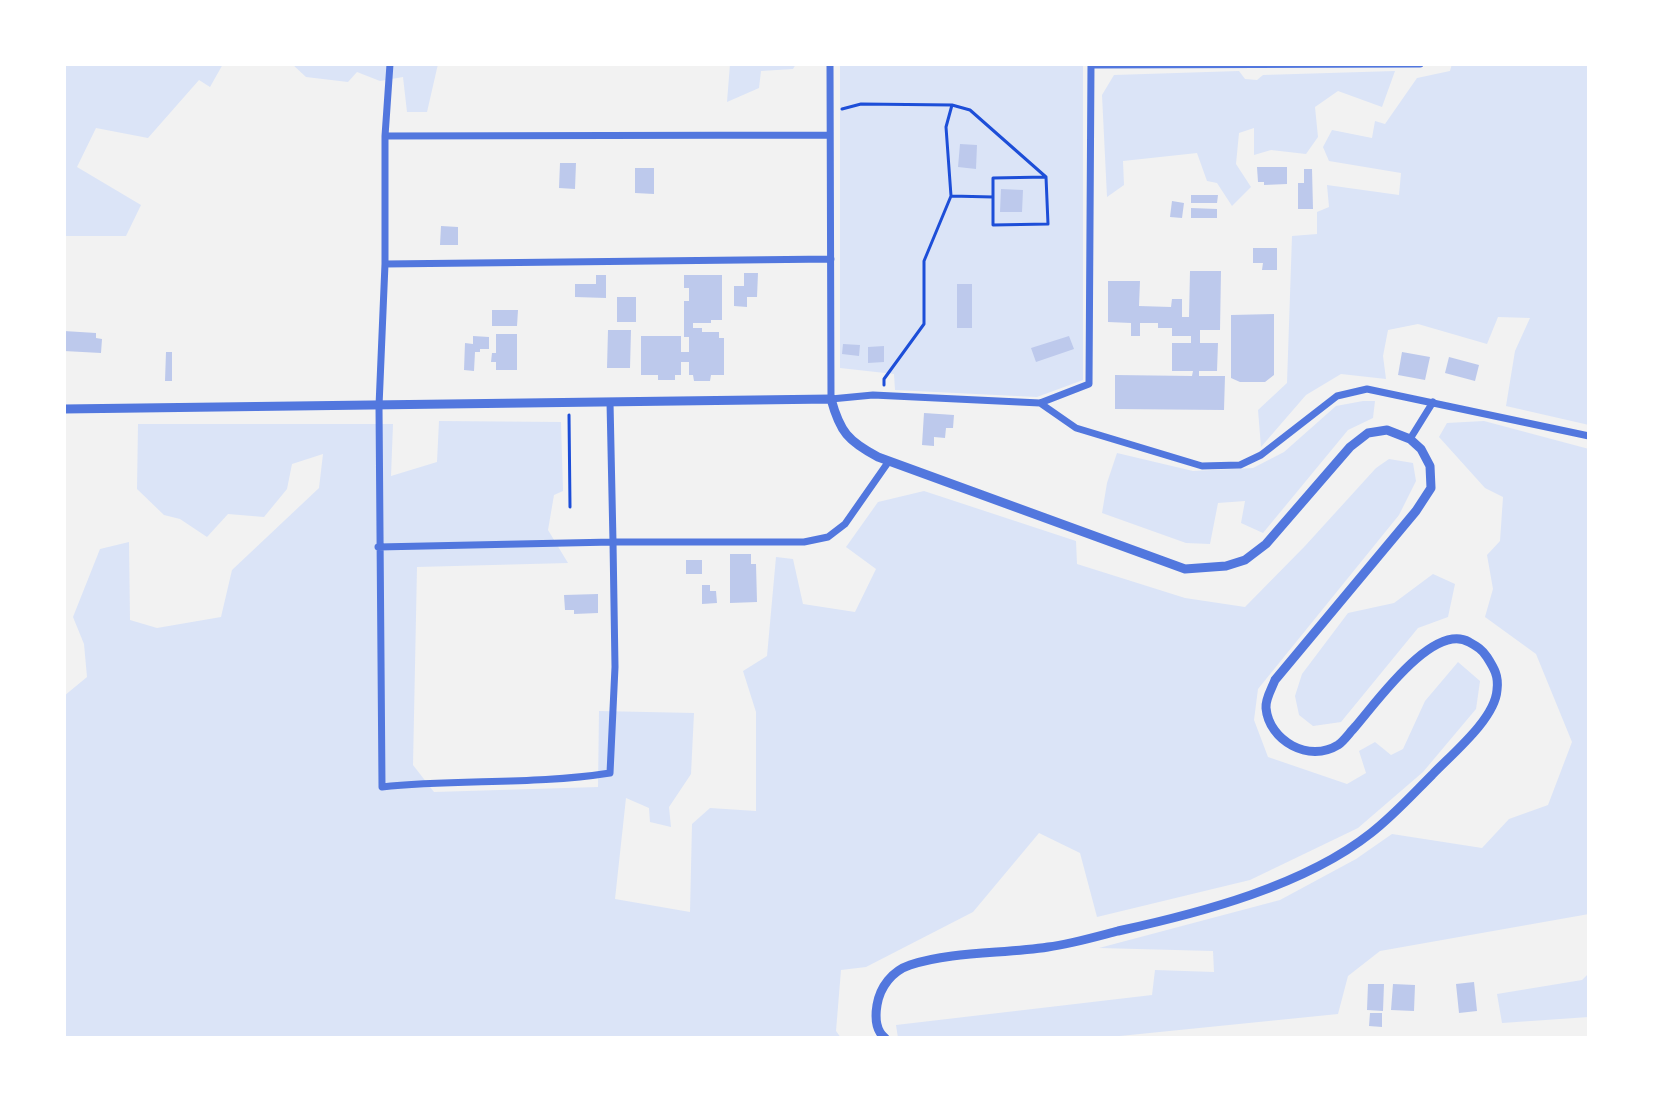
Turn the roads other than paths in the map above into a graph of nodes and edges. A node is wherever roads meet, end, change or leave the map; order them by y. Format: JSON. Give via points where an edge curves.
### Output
{"nodes":[{"id":1,"x":390,"y":64,"type":"edge"},
{"id":2,"x":830,"y":64,"type":"edge"},
{"id":3,"x":1091,"y":64,"type":"edge"},
{"id":4,"x":1420,"y":64,"type":"edge"},
{"id":5,"x":830,"y":135,"type":"junction"},
{"id":6,"x":385,"y":136,"type":"junction"},
{"id":7,"x":831,"y":259,"type":"junction"},
{"id":8,"x":385,"y":264,"type":"junction"},
{"id":9,"x":831,"y":399,"type":"junction"},
{"id":10,"x":610,"y":402,"type":"junction"},
{"id":11,"x":1433,"y":402,"type":"junction"},
{"id":12,"x":1040,"y":403,"type":"junction"},
{"id":13,"x":379,"y":406,"type":"junction"},
{"id":14,"x":64,"y":409,"type":"edge"},
{"id":15,"x":1589,"y":436,"type":"edge"},
{"id":16,"x":1410,"y":439,"type":"junction"},
{"id":17,"x":889,"y":461,"type":"junction"},
{"id":18,"x":613,"y":542,"type":"junction"},
{"id":19,"x":378,"y":547,"type":"junction"},
{"id":20,"x":885,"y":1038,"type":"edge"}],
"edges":[{"from":1,"to":6,"type":"street"},
{"from":2,"to":5,"type":"street"},
{"from":3,"to":4,"type":"street"},
{"from":3,"to":12,"type":"street","via":[[1089,384]]},
{"from":5,"to":6,"type":"street"},
{"from":5,"to":7,"type":"street"},
{"from":6,"to":8,"type":"street"},
{"from":7,"to":8,"type":"street"},
{"from":7,"to":9,"type":"street"},
{"from":8,"to":13,"type":"street"},
{"from":9,"to":10,"type":"street"},
{"from":9,"to":12,"type":"street","via":[[885,396]]},
{"from":9,"to":17,"type":"street","via":[[838,424],[852,443]]},
{"from":10,"to":13,"type":"street"},
{"from":10,"to":18,"type":"street"},
{"from":11,"to":12,"type":"street","via":[[1367,389],[1337,396],[1261,455],[1240,465],[1202,466],[1076,428]]},
{"from":11,"to":15,"type":"street"},
{"from":11,"to":16,"type":"street"},
{"from":13,"to":14,"type":"street"},
{"from":13,"to":19,"type":"street"},
{"from":16,"to":17,"type":"street","via":[[1387,430],[1368,433],[1245,560],[1185,569]]},
{"from":16,"to":20,"type":"street","via":[[1430,466],[1431,488],[1275,680],[1265,704],[1269,725],[1281,740],[1301,750],[1339,745],[1417,657],[1442,640],[1464,639],[1483,650],[1498,674],[1497,694],[1482,723],[1378,827],[1310,870],[1176,918],[1050,947],[907,966],[889,978],[878,1000],[875,1017]]},
{"from":17,"to":18,"type":"street","via":[[845,524],[828,537],[804,542]]},
{"from":18,"to":19,"type":"street"},
{"from":18,"to":19,"type":"street","via":[[610,773],[382,787]]}]}
